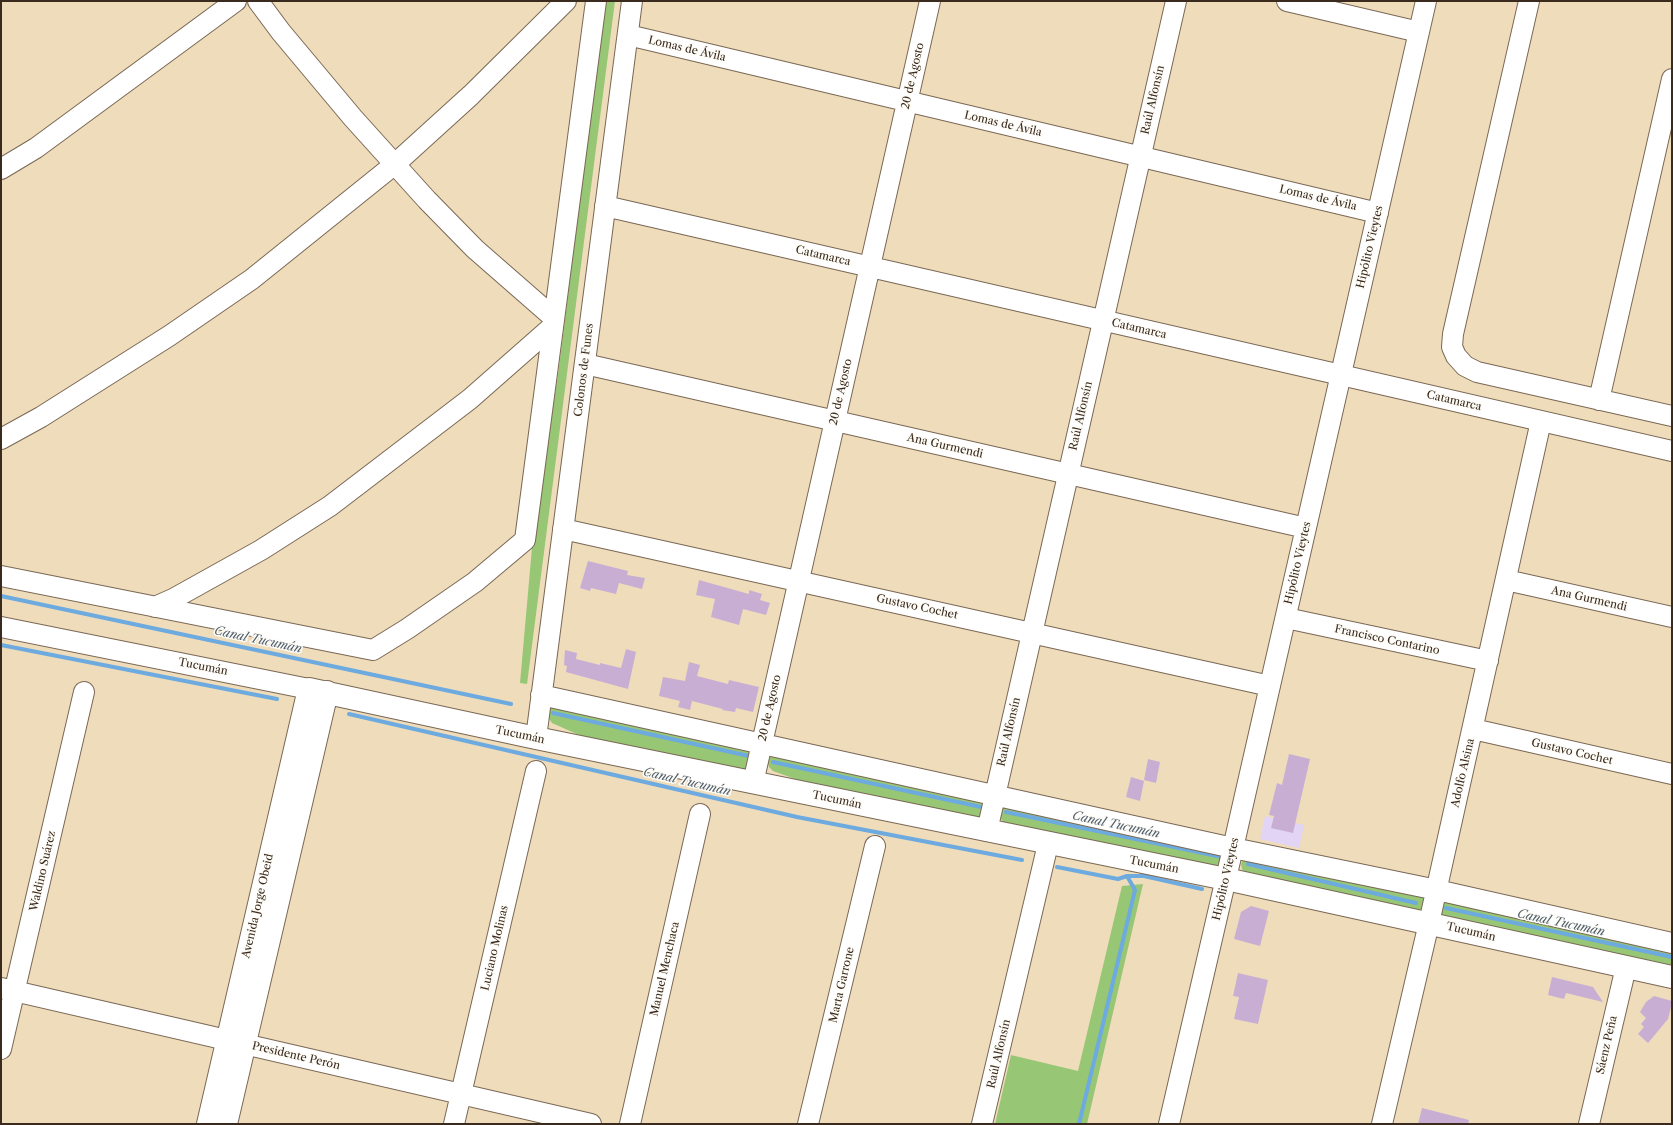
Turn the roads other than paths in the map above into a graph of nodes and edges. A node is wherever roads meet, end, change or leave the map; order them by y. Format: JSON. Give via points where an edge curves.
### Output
{"nodes":[{"id":1,"x":236,"y":1,"type":"edge"},
{"id":2,"x":258,"y":1,"type":"edge"},
{"id":3,"x":566,"y":1,"type":"edge"},
{"id":4,"x":596,"y":1,"type":"edge"},
{"id":5,"x":632,"y":1,"type":"edge"},
{"id":6,"x":930,"y":1,"type":"edge"},
{"id":7,"x":1176,"y":1,"type":"edge"},
{"id":8,"x":1287,"y":1,"type":"edge"},
{"id":9,"x":1426,"y":1,"type":"edge"},
{"id":10,"x":1529,"y":1,"type":"edge"},
{"id":11,"x":1419,"y":32,"type":"junction"},
{"id":12,"x":628,"y":35,"type":"junction"},
{"id":13,"x":1672,"y":79,"type":"edge"},
{"id":14,"x":907,"y":101,"type":"junction"},
{"id":15,"x":1140,"y":156,"type":"junction"},
{"id":16,"x":395,"y":164,"type":"junction"},
{"id":17,"x":1,"y":170,"type":"edge"},
{"id":18,"x":605,"y":206,"type":"junction"},
{"id":19,"x":1378,"y":212,"type":"junction"},
{"id":20,"x":870,"y":267,"type":"junction"},
{"id":21,"x":1103,"y":320,"type":"junction"},
{"id":22,"x":554,"y":322,"type":"junction"},
{"id":23,"x":585,"y":364,"type":"junction"},
{"id":24,"x":1341,"y":375,"type":"junction"},
{"id":25,"x":1599,"y":400,"type":"junction"},
{"id":26,"x":1672,"y":416,"type":"edge"},
{"id":27,"x":835,"y":421,"type":"junction"},
{"id":28,"x":1541,"y":421,"type":"junction"},
{"id":29,"x":1,"y":438,"type":"edge"},
{"id":30,"x":1672,"y":451,"type":"edge"},
{"id":31,"x":1068,"y":474,"type":"junction"},
{"id":32,"x":1306,"y":528,"type":"junction"},
{"id":33,"x":563,"y":529,"type":"junction"},
{"id":34,"x":1,"y":576,"type":"edge"},
{"id":35,"x":1506,"y":580,"type":"junction"},
{"id":36,"x":799,"y":581,"type":"junction"},
{"id":37,"x":155,"y":607,"type":"junction"},
{"id":38,"x":1286,"y":618,"type":"junction"},
{"id":39,"x":1672,"y":618,"type":"edge"},
{"id":40,"x":1,"y":627,"type":"edge"},
{"id":41,"x":1032,"y":633,"type":"junction"},
{"id":42,"x":1488,"y":661,"type":"junction"},
{"id":43,"x":1270,"y":686,"type":"junction"},
{"id":44,"x":318,"y":690,"type":"junction"},
{"id":45,"x":84,"y":692,"type":"dead end"},
{"id":46,"x":541,"y":695,"type":"junction"},
{"id":47,"x":1473,"y":729,"type":"junction"},
{"id":48,"x":536,"y":738,"type":"junction"},
{"id":49,"x":762,"y":744,"type":"junction"},
{"id":50,"x":536,"y":771,"type":"dead end"},
{"id":51,"x":1672,"y":774,"type":"edge"},
{"id":52,"x":753,"y":783,"type":"junction"},
{"id":53,"x":995,"y":795,"type":"junction"},
{"id":54,"x":700,"y":814,"type":"dead end"},
{"id":55,"x":987,"y":831,"type":"junction"},
{"id":56,"x":1048,"y":844,"type":"junction"},
{"id":57,"x":875,"y":846,"type":"dead end"},
{"id":58,"x":1233,"y":848,"type":"junction"},
{"id":59,"x":1226,"y":879,"type":"junction"},
{"id":60,"x":1437,"y":890,"type":"junction"},
{"id":61,"x":1429,"y":923,"type":"junction"},
{"id":62,"x":1672,"y":943,"type":"edge"},
{"id":63,"x":1626,"y":967,"type":"junction"},
{"id":64,"x":1672,"y":977,"type":"edge"},
{"id":65,"x":8,"y":990,"type":"edge"},
{"id":66,"x":236,"y":1042,"type":"junction"},
{"id":67,"x":1,"y":1049,"type":"edge"},
{"id":68,"x":461,"y":1094,"type":"junction"},
{"id":69,"x":208,"y":1124,"type":"edge"},
{"id":70,"x":226,"y":1124,"type":"edge"},
{"id":71,"x":454,"y":1124,"type":"edge"},
{"id":72,"x":591,"y":1124,"type":"edge"},
{"id":73,"x":630,"y":1124,"type":"edge"},
{"id":74,"x":808,"y":1124,"type":"edge"},
{"id":75,"x":982,"y":1124,"type":"edge"},
{"id":76,"x":1169,"y":1124,"type":"edge"},
{"id":77,"x":1382,"y":1124,"type":"edge"},
{"id":78,"x":1589,"y":1124,"type":"edge"}],
"edges":[{"from":1,"to":17,"type":"street"},
{"from":2,"to":16,"type":"street","via":[[353,118]]},
{"from":3,"to":16,"type":"street","via":[[471,95]]},
{"from":4,"to":22,"type":"street"},
{"from":5,"to":12,"type":"street","name":"Colonos de Funes"},
{"from":6,"to":14,"type":"street","name":"20 de Agosto"},
{"from":7,"to":15,"type":"street","name":"Raúl Alfonsín"},
{"from":8,"to":11,"type":"street"},
{"from":9,"to":11,"type":"street","name":"Hipólito Vieytes"},
{"from":10,"to":25,"type":"street","via":[[1452,347],[1465,366],[1477,372]]},
{"from":11,"to":19,"type":"street","name":"Hipólito Vieytes"},
{"from":12,"to":14,"type":"street","name":"Lomas de Ávila"},
{"from":12,"to":18,"type":"street","name":"Colonos de Funes"},
{"from":13,"to":25,"type":"street"},
{"from":14,"to":15,"type":"street","name":"Lomas de Ávila"},
{"from":14,"to":20,"type":"street","name":"20 de Agosto"},
{"from":15,"to":19,"type":"street","name":"Lomas de Ávila"},
{"from":15,"to":21,"type":"street","name":"Raúl Alfonsín"},
{"from":16,"to":22,"type":"street","via":[[475,249]]},
{"from":16,"to":29,"type":"street","via":[[252,279],[169,336],[41,417]]},
{"from":18,"to":20,"type":"street","name":"Catamarca"},
{"from":18,"to":23,"type":"street","name":"Colonos de Funes"},
{"from":19,"to":24,"type":"street","name":"Hipólito Vieytes"},
{"from":20,"to":21,"type":"street","name":"Catamarca"},
{"from":20,"to":27,"type":"street","name":"20 de Agosto"},
{"from":21,"to":24,"type":"street","name":"Catamarca"},
{"from":21,"to":31,"type":"street","name":"Raúl Alfonsín"},
{"from":22,"to":37,"type":"street","via":[[470,399],[330,506],[255,554]]},
{"from":22,"to":37,"type":"street","via":[[525,540],[474,582],[374,650]]},
{"from":23,"to":27,"type":"street","name":"Ana Gurmendi"},
{"from":23,"to":33,"type":"street","name":"Colonos de Funes"},
{"from":24,"to":28,"type":"street","name":"Catamarca"},
{"from":24,"to":32,"type":"street","name":"Hipólito Vieytes"},
{"from":25,"to":26,"type":"street"},
{"from":27,"to":31,"type":"street","name":"Ana Gurmendi"},
{"from":27,"to":36,"type":"street","name":"20 de Agosto"},
{"from":28,"to":30,"type":"street","name":"Catamarca"},
{"from":28,"to":35,"type":"street","name":"Adolfo Alsina"},
{"from":31,"to":32,"type":"street","name":"Ana Gurmendi"},
{"from":31,"to":41,"type":"street","name":"Raúl Alfonsín"},
{"from":32,"to":38,"type":"street","name":"Hipólito Vieytes"},
{"from":33,"to":36,"type":"street","name":"Gustavo Cochet"},
{"from":33,"to":46,"type":"street","name":"Colonos de Funes"},
{"from":34,"to":37,"type":"street"},
{"from":35,"to":39,"type":"street","name":"Ana Gurmendi"},
{"from":35,"to":42,"type":"street","name":"Adolfo Alsina"},
{"from":36,"to":41,"type":"street","name":"Gustavo Cochet"},
{"from":36,"to":49,"type":"street","name":"20 de Agosto"},
{"from":38,"to":42,"type":"street","name":"Francisco Contarino"},
{"from":38,"to":43,"type":"street","name":"Hipólito Vieytes"},
{"from":40,"to":44,"type":"street","name":"Tucumán"},
{"from":41,"to":43,"type":"street","name":"Gustavo Cochet"},
{"from":41,"to":53,"type":"street","name":"Raúl Alfonsín"},
{"from":42,"to":47,"type":"street","name":"Adolfo Alsina"},
{"from":43,"to":58,"type":"street","name":"Hipólito Vieytes"},
{"from":44,"to":48,"type":"main road","name":"Tucumán"},
{"from":44,"to":66,"type":"main road","name":"Avenida Jorge Obeid"},
{"from":45,"to":65,"type":"street","name":"Waldino Suárez"},
{"from":46,"to":48,"type":"street","name":"Colonos de Funes"},
{"from":46,"to":49,"type":"street"},
{"from":47,"to":51,"type":"street","name":"Gustavo Cochet"},
{"from":47,"to":60,"type":"street","name":"Adolfo Alsina"},
{"from":48,"to":52,"type":"main road","name":"Tucumán"},
{"from":49,"to":52,"type":"street","name":"20 de Agosto"},
{"from":49,"to":53,"type":"street"},
{"from":50,"to":68,"type":"street","name":"Luciano Molinas"},
{"from":52,"to":55,"type":"main road","name":"Tucumán"},
{"from":53,"to":55,"type":"street","name":"Raúl Alfonsín"},
{"from":53,"to":58,"type":"street"},
{"from":54,"to":73,"type":"street","name":"Manuel Menchaca"},
{"from":55,"to":56,"type":"main road","name":"Tucumán"},
{"from":56,"to":59,"type":"main road","name":"Tucumán"},
{"from":56,"to":75,"type":"street","name":"Raúl Alfonsín"},
{"from":57,"to":74,"type":"street","name":"Marta Garrone"},
{"from":58,"to":59,"type":"street","name":"Hipólito Vieytes"},
{"from":58,"to":60,"type":"street"},
{"from":59,"to":61,"type":"main road","name":"Tucumán"},
{"from":59,"to":76,"type":"street","name":"Hipólito Vieytes"},
{"from":60,"to":61,"type":"street","name":"Adolfo Alsina"},
{"from":60,"to":62,"type":"street"},
{"from":61,"to":63,"type":"main road","name":"Tucumán"},
{"from":61,"to":77,"type":"street","name":"Adolfo Alsina"},
{"from":63,"to":64,"type":"main road","name":"Tucumán"},
{"from":63,"to":78,"type":"street","name":"Sáenz Peña"},
{"from":65,"to":66,"type":"street","name":"Presidente Perón"},
{"from":65,"to":67,"type":"street","name":"Waldino Suárez"},
{"from":66,"to":68,"type":"street","name":"Presidente Perón"},
{"from":66,"to":69,"type":"main road","name":"Avenida Jorge Obeid"},
{"from":66,"to":70,"type":"main road","name":"Avenida Jorge Obeid"},
{"from":68,"to":71,"type":"street","name":"Luciano Molinas"},
{"from":68,"to":72,"type":"street","name":"Presidente Perón"}]}
